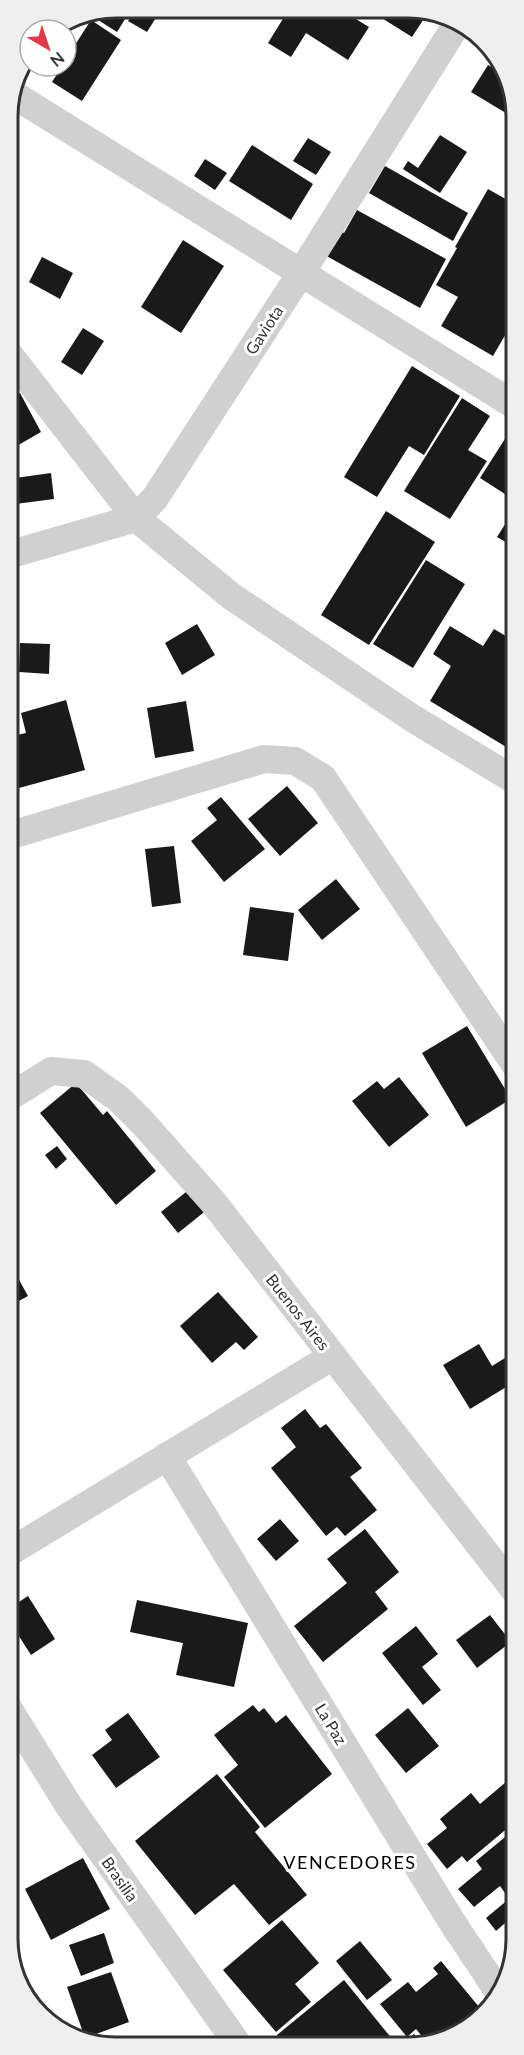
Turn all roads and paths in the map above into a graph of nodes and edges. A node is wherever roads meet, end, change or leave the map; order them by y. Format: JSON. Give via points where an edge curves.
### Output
{"nodes":[{"id":1,"x":454,"y":29,"type":"edge"},
{"id":2,"x":20,"y":99,"type":"edge"},
{"id":3,"x":301,"y":273,"type":"junction"},
{"id":4,"x":18,"y":366,"type":"edge"},
{"id":5,"x":506,"y":400,"type":"edge"},
{"id":6,"x":136,"y":518,"type":"junction"},
{"id":7,"x":18,"y":552,"type":"edge"},
{"id":8,"x":506,"y":775,"type":"edge"},
{"id":9,"x":18,"y":833,"type":"edge"},
{"id":10,"x":506,"y":1051,"type":"edge"},
{"id":11,"x":18,"y":1092,"type":"edge"},
{"id":12,"x":333,"y":1356,"type":"junction"},
{"id":13,"x":167,"y":1456,"type":"junction"},
{"id":14,"x":18,"y":1547,"type":"edge"},
{"id":15,"x":506,"y":1579,"type":"edge"},
{"id":16,"x":18,"y":1724,"type":"edge"},
{"id":17,"x":494,"y":1986,"type":"edge"},
{"id":18,"x":233,"y":2037,"type":"edge"}],
"edges":[{"from":1,"to":3,"type":"street","name":"Gaviota"},
{"from":2,"to":3,"type":"street"},
{"from":3,"to":5,"type":"street"},
{"from":3,"to":6,"type":"street","name":"Gaviota","via":[[155,498]]},
{"from":4,"to":6,"type":"street"},
{"from":6,"to":7,"type":"street"},
{"from":6,"to":8,"type":"street","via":[[231,596],[412,718]]},
{"from":9,"to":10,"type":"street","via":[[264,759],[295,761],[322,778]]},
{"from":11,"to":12,"type":"street","name":"Buenos Aires","via":[[51,1071],[84,1074],[119,1099],[213,1202]]},
{"from":12,"to":13,"type":"street"},
{"from":12,"to":15,"type":"street","name":"Buenos Aires"},
{"from":13,"to":14,"type":"street"},
{"from":13,"to":17,"type":"street","name":"La Paz"},
{"from":16,"to":18,"type":"street","name":"Brasilia","via":[[69,1806]]}]}
